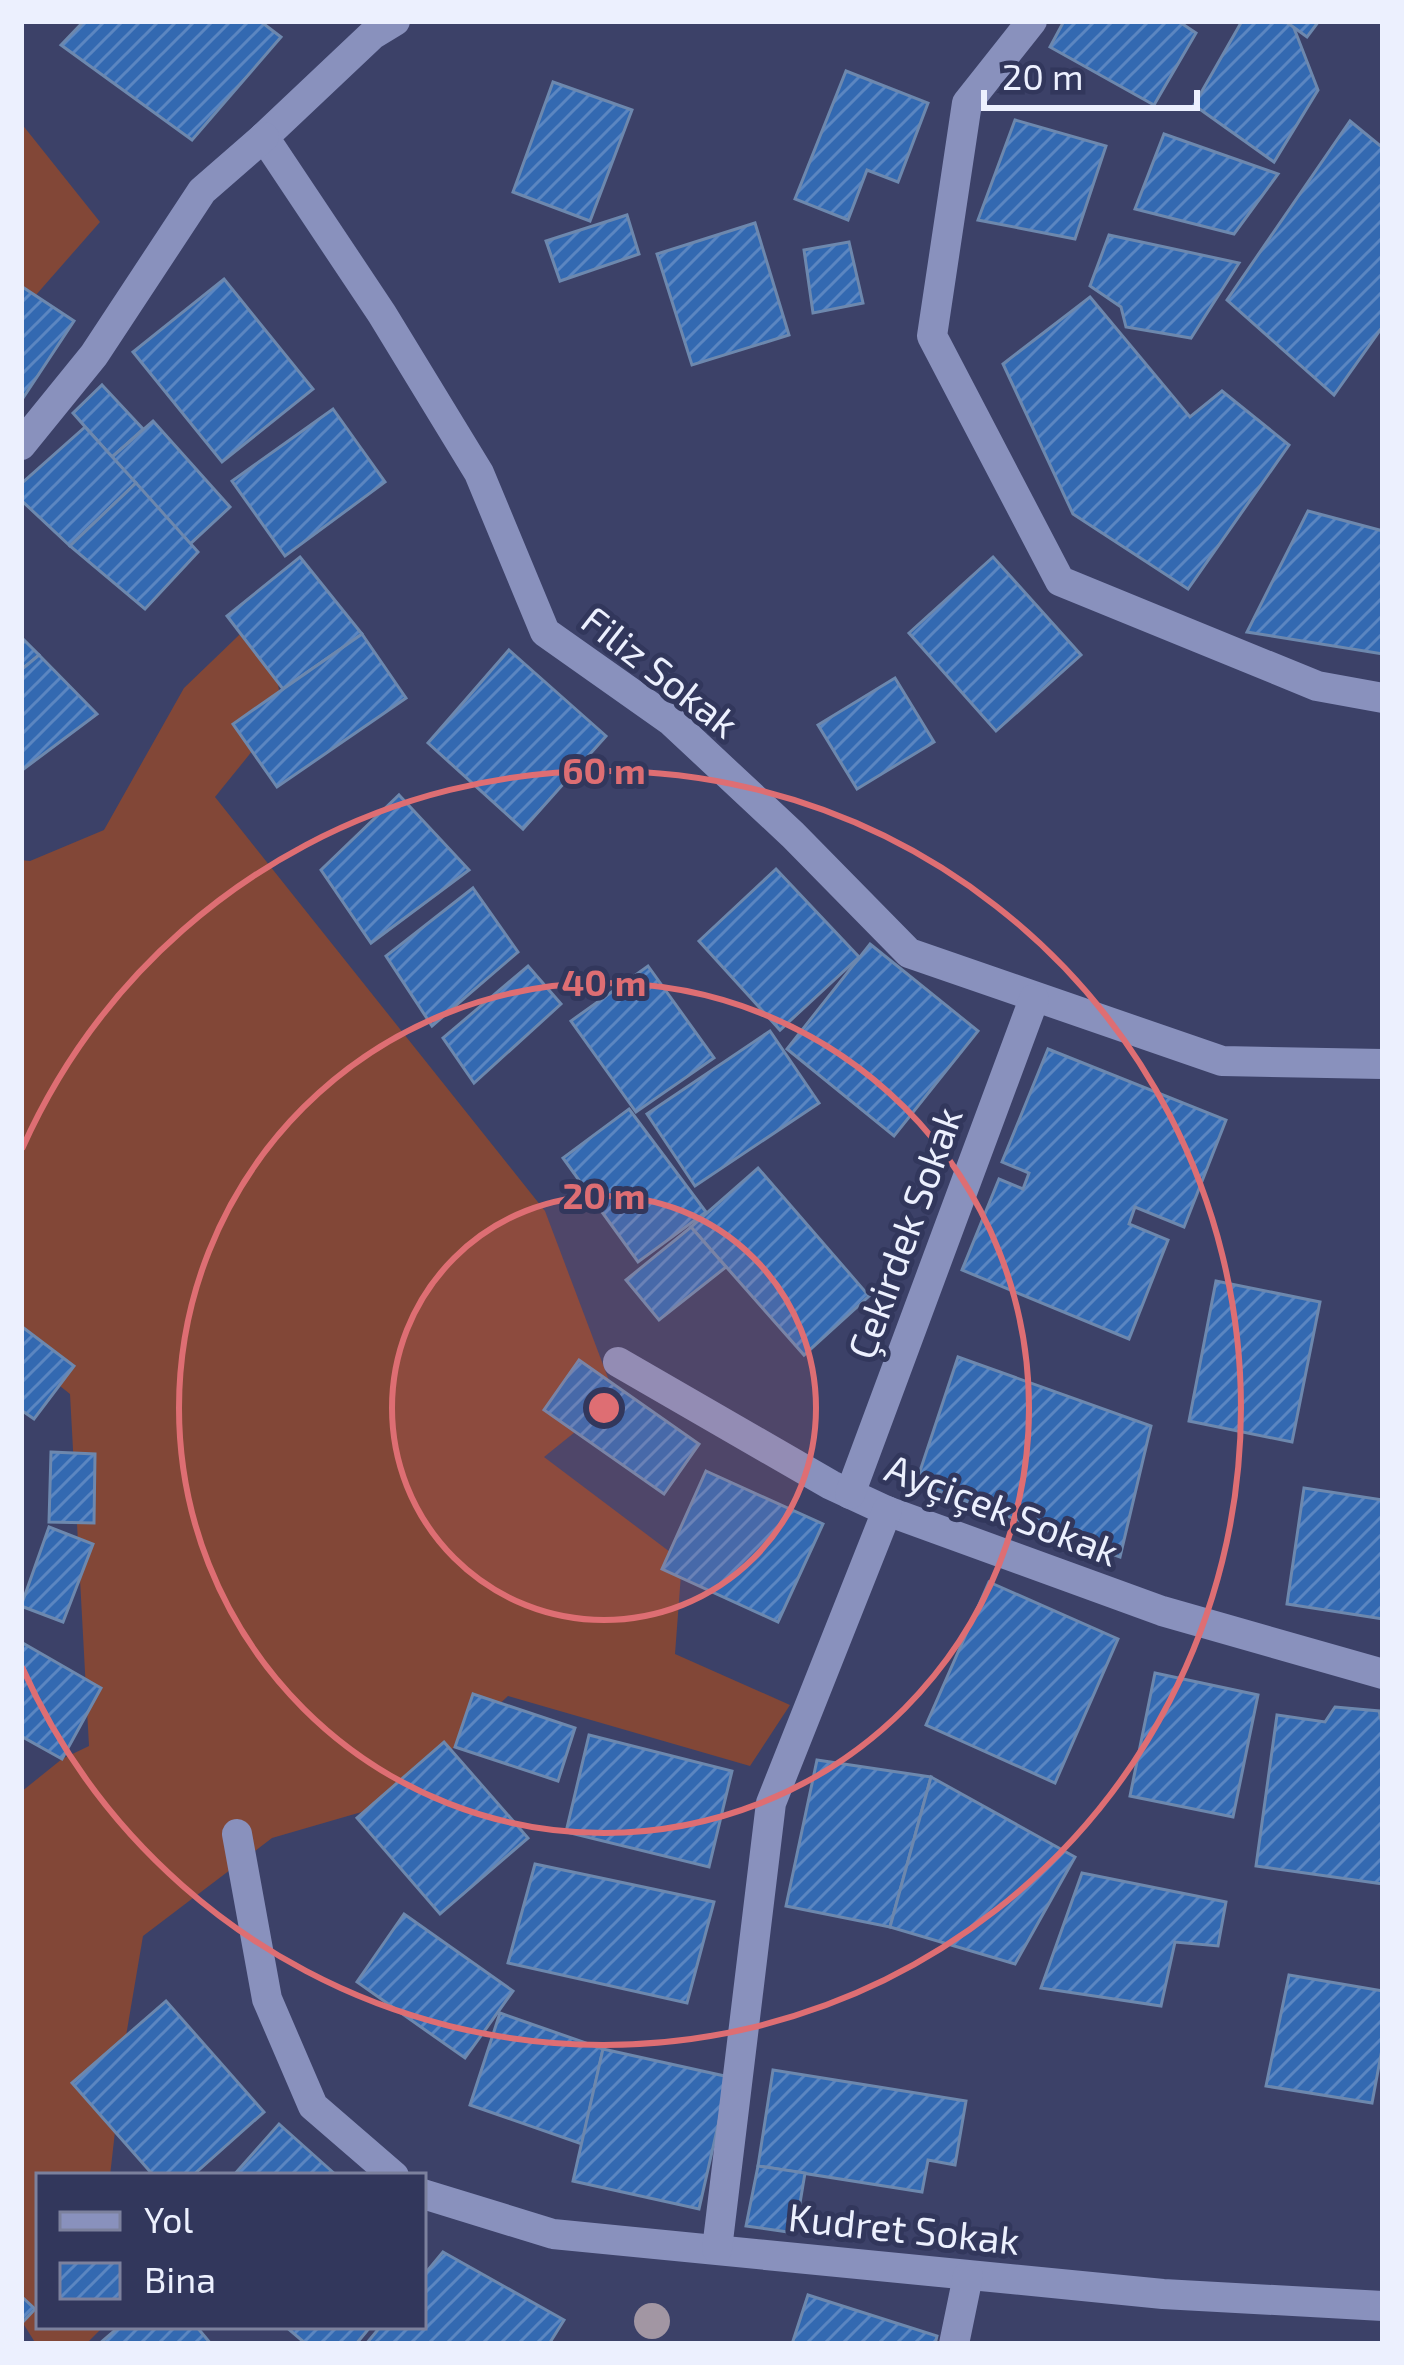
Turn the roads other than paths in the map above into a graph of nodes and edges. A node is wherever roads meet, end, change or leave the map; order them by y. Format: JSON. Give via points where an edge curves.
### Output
{"nodes":[{"id":1,"x":395,"y":21,"type":"edge"},
{"id":2,"x":1032,"y":21,"type":"edge"},
{"id":3,"x":264,"y":137,"type":"junction"},
{"id":4,"x":21,"y":445,"type":"edge"},
{"id":5,"x":1383,"y":698,"type":"edge"},
{"id":6,"x":1034,"y":999,"type":"junction"},
{"id":7,"x":1383,"y":1064,"type":"edge"},
{"id":8,"x":618,"y":1362,"type":"dead end"},
{"id":9,"x":850,"y":1494,"type":"junction"},
{"id":10,"x":887,"y":1511,"type":"junction"},
{"id":11,"x":1383,"y":1674,"type":"edge"},
{"id":12,"x":237,"y":1834,"type":"dead end"},
{"id":13,"x":391,"y":2173,"type":"edge"},
{"id":14,"x":426,"y":2195,"type":"edge"},
{"id":15,"x":718,"y":2249,"type":"junction"},
{"id":16,"x":968,"y":2276,"type":"junction"},
{"id":17,"x":1383,"y":2296,"type":"edge"},
{"id":18,"x":1382,"y":2306,"type":"edge"},
{"id":19,"x":954,"y":2344,"type":"edge"}],
"edges":[{"from":1,"to":3,"type":"street"},
{"from":2,"to":5,"type":"street","via":[[967,104],[932,336],[1060,581],[1317,686]]},
{"from":3,"to":4,"type":"street","via":[[202,191],[94,356]]},
{"from":3,"to":6,"type":"street","name":"Filiz Sokak","via":[[478,472],[545,632],[671,721],[909,953]]},
{"from":6,"to":7,"type":"street","name":"Filiz Sokak","via":[[1222,1061]]},
{"from":6,"to":9,"type":"street","name":"Çekirdek Sokak"},
{"from":8,"to":9,"type":"street","name":"Ayçiçek Sokak"},
{"from":9,"to":10,"type":"street","name":"Ayçiçek Sokak"},
{"from":10,"to":11,"type":"street","name":"Ayçiçek Sokak","via":[[1162,1611]]},
{"from":10,"to":15,"type":"street","via":[[771,1803]]},
{"from":12,"to":13,"type":"street","via":[[266,1999],[314,2106]]},
{"from":14,"to":15,"type":"street","name":"Kudret Sokak","via":[[553,2234]]},
{"from":15,"to":16,"type":"street","name":"Kudret Sokak"},
{"from":16,"to":18,"type":"street","name":"Kudret Sokak"},
{"from":16,"to":19,"type":"street"},
{"from":17,"to":18,"type":"street"}]}
